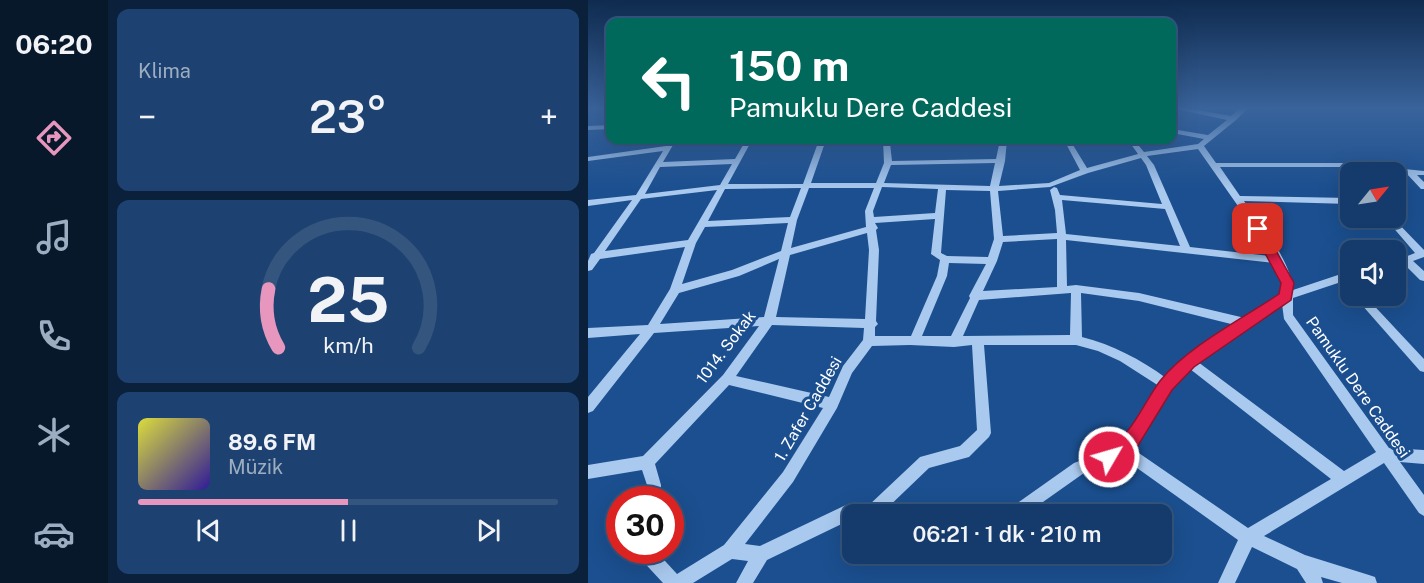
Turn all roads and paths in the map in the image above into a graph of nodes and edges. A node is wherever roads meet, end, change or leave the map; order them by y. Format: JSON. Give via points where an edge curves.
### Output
{"nodes":[{"id":1,"x":1195,"y":135,"type":"edge"},
{"id":2,"x":1214,"y":135,"type":"edge"},
{"id":3,"x":1211,"y":138,"type":"junction"},
{"id":4,"x":670,"y":144,"type":"edge"},
{"id":5,"x":747,"y":144,"type":"edge"},
{"id":6,"x":821,"y":144,"type":"edge"},
{"id":7,"x":887,"y":144,"type":"edge"},
{"id":8,"x":1003,"y":144,"type":"edge"},
{"id":9,"x":1069,"y":144,"type":"edge"},
{"id":10,"x":1134,"y":144,"type":"edge"},
{"id":11,"x":1200,"y":146,"type":"junction"},
{"id":12,"x":668,"y":148,"type":"junction"},
{"id":13,"x":1142,"y":155,"type":"junction"},
{"id":14,"x":588,"y":159,"type":"edge"},
{"id":15,"x":736,"y":161,"type":"junction"},
{"id":16,"x":1000,"y":161,"type":"junction"},
{"id":17,"x":888,"y":163,"type":"junction"},
{"id":18,"x":657,"y":165,"type":"junction"},
{"id":19,"x":1214,"y":165,"type":"junction"},
{"id":20,"x":1340,"y":169,"type":"edge"},
{"id":21,"x":1084,"y":171,"type":"junction"},
{"id":22,"x":1406,"y":171,"type":"edge"},
{"id":23,"x":1409,"y":171,"type":"junction"},
{"id":24,"x":1424,"y":173,"type":"edge"},
{"id":25,"x":882,"y":185,"type":"junction"},
{"id":26,"x":1050,"y":185,"type":"junction"},
{"id":27,"x":803,"y":186,"type":"junction"},
{"id":28,"x":721,"y":187,"type":"junction"},
{"id":29,"x":1424,"y":187,"type":"edge"},
{"id":30,"x":942,"y":188,"type":"junction"},
{"id":31,"x":994,"y":189,"type":"junction"},
{"id":32,"x":639,"y":196,"type":"junction"},
{"id":33,"x":1057,"y":197,"type":"junction"},
{"id":34,"x":1238,"y":198,"type":"junction"},
{"id":35,"x":1340,"y":201,"type":"edge"},
{"id":36,"x":588,"y":203,"type":"edge"},
{"id":37,"x":1169,"y":207,"type":"junction"},
{"id":38,"x":938,"y":216,"type":"junction"},
{"id":39,"x":793,"y":220,"type":"junction"},
{"id":40,"x":701,"y":224,"type":"junction"},
{"id":41,"x":872,"y":224,"type":"junction"},
{"id":42,"x":1398,"y":228,"type":"edge"},
{"id":43,"x":1061,"y":236,"type":"junction"},
{"id":44,"x":999,"y":238,"type":"junction"},
{"id":45,"x":691,"y":243,"type":"junction"},
{"id":46,"x":1186,"y":249,"type":"junction"},
{"id":47,"x":787,"y":252,"type":"junction"},
{"id":48,"x":1423,"y":254,"type":"edge"},
{"id":49,"x":593,"y":256,"type":"edge"},
{"id":50,"x":945,"y":259,"type":"junction"},
{"id":51,"x":1277,"y":260,"type":"junction"},
{"id":52,"x":992,"y":261,"type":"junction"},
{"id":53,"x":1408,"y":262,"type":"joint"},
{"id":54,"x":588,"y":268,"type":"edge"},
{"id":55,"x":1424,"y":277,"type":"edge"},
{"id":56,"x":1340,"y":281,"type":"edge"},
{"id":57,"x":1076,"y":289,"type":"junction"},
{"id":58,"x":675,"y":290,"type":"junction"},
{"id":59,"x":1062,"y":290,"type":"junction"},
{"id":60,"x":974,"y":296,"type":"junction"},
{"id":61,"x":1286,"y":296,"type":"junction"},
{"id":62,"x":1368,"y":306,"type":"edge"},
{"id":63,"x":769,"y":321,"type":"junction"},
{"id":64,"x":1247,"y":323,"type":"junction"},
{"id":65,"x":872,"y":324,"type":"junction"},
{"id":66,"x":652,"y":328,"type":"junction"},
{"id":67,"x":588,"y":333,"type":"edge"},
{"id":68,"x":1076,"y":340,"type":"junction"},
{"id":69,"x":869,"y":341,"type":"junction"},
{"id":70,"x":914,"y":342,"type":"junction"},
{"id":71,"x":954,"y":342,"type":"junction"},
{"id":72,"x":978,"y":342,"type":"junction"},
{"id":73,"x":1189,"y":362,"type":"junction"},
{"id":74,"x":1424,"y":367,"type":"edge"},
{"id":75,"x":727,"y":379,"type":"junction"},
{"id":76,"x":1167,"y":385,"type":"junction"},
{"id":77,"x":832,"y":404,"type":"junction"},
{"id":78,"x":588,"y":407,"type":"edge"},
{"id":79,"x":1124,"y":451,"type":"junction"},
{"id":80,"x":1385,"y":454,"type":"junction"},
{"id":81,"x":1424,"y":458,"type":"edge"},
{"id":82,"x":647,"y":462,"type":"junction"},
{"id":83,"x":588,"y":472,"type":"edge"},
{"id":84,"x":1342,"y":478,"type":"junction"},
{"id":85,"x":654,"y":486,"type":"edge"},
{"id":86,"x":881,"y":504,"type":"edge"},
{"id":87,"x":1028,"y":504,"type":"edge"},
{"id":88,"x":1424,"y":508,"type":"edge"},
{"id":89,"x":842,"y":515,"type":"edge"},
{"id":90,"x":1248,"y":537,"type":"junction"},
{"id":91,"x":730,"y":551,"type":"junction"},
{"id":92,"x":761,"y":554,"type":"junction"},
{"id":93,"x":1303,"y":563,"type":"junction"},
{"id":94,"x":658,"y":564,"type":"edge"},
{"id":95,"x":676,"y":583,"type":"edge"},
{"id":96,"x":744,"y":583,"type":"edge"},
{"id":97,"x":1226,"y":583,"type":"edge"},
{"id":98,"x":1316,"y":583,"type":"edge"},
{"id":99,"x":1369,"y":583,"type":"edge"}],
"edges":[{"from":1,"to":3,"type":"street"},
{"from":2,"to":3,"type":"street"},
{"from":3,"to":11,"type":"street"},
{"from":4,"to":12,"type":"street"},
{"from":5,"to":15,"type":"street"},
{"from":6,"to":27,"type":"street","name":"1014. Sokak"},
{"from":7,"to":17,"type":"street","name":"1. Zafer Caddesi"},
{"from":8,"to":16,"type":"street"},
{"from":9,"to":21,"type":"street"},
{"from":10,"to":13,"type":"street"},
{"from":11,"to":13,"type":"street"},
{"from":11,"to":19,"type":"street","name":"Pamuklu Dere Caddesi"},
{"from":12,"to":14,"type":"street"},
{"from":12,"to":18,"type":"street"},
{"from":13,"to":21,"type":"street"},
{"from":13,"to":37,"type":"street"},
{"from":15,"to":18,"type":"street"},
{"from":15,"to":28,"type":"street"},
{"from":16,"to":17,"type":"street"},
{"from":16,"to":31,"type":"street"},
{"from":17,"to":25,"type":"street","name":"1. Zafer Caddesi"},
{"from":18,"to":32,"type":"street"},
{"from":19,"to":20,"type":"street"},
{"from":19,"to":34,"type":"street","name":"Pamuklu Dere Caddesi"},
{"from":21,"to":26,"type":"street"},
{"from":22,"to":23,"type":"street"},
{"from":23,"to":24,"type":"street"},
{"from":23,"to":29,"type":"street"},
{"from":25,"to":27,"type":"street"},
{"from":25,"to":30,"type":"street"},
{"from":25,"to":41,"type":"street","name":"1. Zafer Caddesi","via":[[869,211]]},
{"from":26,"to":31,"type":"street"},
{"from":26,"to":33,"type":"street"},
{"from":27,"to":28,"type":"street"},
{"from":27,"to":39,"type":"street","name":"1014. Sokak"},
{"from":28,"to":32,"type":"street"},
{"from":28,"to":40,"type":"street"},
{"from":30,"to":31,"type":"street"},
{"from":30,"to":38,"type":"street"},
{"from":31,"to":44,"type":"street"},
{"from":32,"to":36,"type":"street"},
{"from":32,"to":49,"type":"street"},
{"from":33,"to":37,"type":"street"},
{"from":33,"to":43,"type":"street"},
{"from":34,"to":35,"type":"street"},
{"from":34,"to":51,"type":"street","name":"Pamuklu Dere Caddesi"},
{"from":37,"to":46,"type":"street"},
{"from":38,"to":41,"type":"street"},
{"from":38,"to":50,"type":"street","via":[[936,254]]},
{"from":39,"to":40,"type":"street"},
{"from":39,"to":47,"type":"street","name":"1014. Sokak"},
{"from":40,"to":45,"type":"street"},
{"from":41,"to":47,"type":"street"},
{"from":41,"to":65,"type":"street","name":"1. Zafer Caddesi"},
{"from":42,"to":48,"type":"street"},
{"from":43,"to":44,"type":"street"},
{"from":43,"to":46,"type":"street"},
{"from":43,"to":59,"type":"street"},
{"from":44,"to":52,"type":"street"},
{"from":45,"to":49,"type":"street"},
{"from":45,"to":58,"type":"street"},
{"from":46,"to":51,"type":"street"},
{"from":47,"to":58,"type":"street","via":[[735,273]]},
{"from":47,"to":63,"type":"street","name":"1014. Sokak"},
{"from":48,"to":53,"type":"street"},
{"from":49,"to":54,"type":"street"},
{"from":50,"to":52,"type":"street"},
{"from":50,"to":70,"type":"street","via":[[942,276]]},
{"from":51,"to":61,"type":"street","name":"Pamuklu Dere Caddesi","via":[[1288,283]]},
{"from":52,"to":60,"type":"street"},
{"from":53,"to":55,"type":"street"},
{"from":56,"to":61,"type":"street"},
{"from":57,"to":59,"type":"street"},
{"from":57,"to":64,"type":"street","via":[[1139,297]]},
{"from":57,"to":68,"type":"street"},
{"from":58,"to":66,"type":"street"},
{"from":59,"to":60,"type":"street"},
{"from":60,"to":71,"type":"street"},
{"from":61,"to":64,"type":"street"},
{"from":61,"to":80,"type":"street","name":"Pamuklu Dere Caddesi","via":[[1288,316]]},
{"from":62,"to":74,"type":"street"},
{"from":63,"to":65,"type":"street"},
{"from":63,"to":66,"type":"street"},
{"from":63,"to":75,"type":"street","name":"1014. Sokak"},
{"from":64,"to":73,"type":"street"},
{"from":65,"to":69,"type":"street","name":"1. Zafer Caddesi"},
{"from":66,"to":67,"type":"street"},
{"from":66,"to":78,"type":"street"},
{"from":68,"to":72,"type":"street"},
{"from":68,"to":76,"type":"street","via":[[1106,347]]},
{"from":69,"to":70,"type":"street"},
{"from":69,"to":77,"type":"street","name":"1. Zafer Caddesi","via":[[847,370]]},
{"from":70,"to":71,"type":"street"},
{"from":71,"to":72,"type":"street"},
{"from":72,"to":86,"type":"street","via":[[984,433],[964,452],[925,462]]},
{"from":73,"to":76,"type":"street"},
{"from":73,"to":84,"type":"street"},
{"from":75,"to":77,"type":"street"},
{"from":75,"to":82,"type":"street","name":"1014. Sokak"},
{"from":76,"to":79,"type":"street"},
{"from":77,"to":91,"type":"street","name":"1. Zafer Caddesi","via":[[788,477]]},
{"from":79,"to":87,"type":"street","via":[[1079,468]]},
{"from":79,"to":90,"type":"street"},
{"from":80,"to":81,"type":"street"},
{"from":80,"to":84,"type":"street"},
{"from":80,"to":88,"type":"street","name":"Pamuklu Dere Caddesi"},
{"from":82,"to":83,"type":"street"},
{"from":82,"to":85,"type":"street"},
{"from":84,"to":90,"type":"street"},
{"from":89,"to":92,"type":"street"},
{"from":90,"to":93,"type":"street"},
{"from":90,"to":97,"type":"street"},
{"from":91,"to":92,"type":"street"},
{"from":91,"to":95,"type":"street","name":"1. Zafer Caddesi"},
{"from":92,"to":96,"type":"street"},
{"from":93,"to":98,"type":"street"},
{"from":93,"to":99,"type":"street"},
{"from":94,"to":95,"type":"street"}]}
